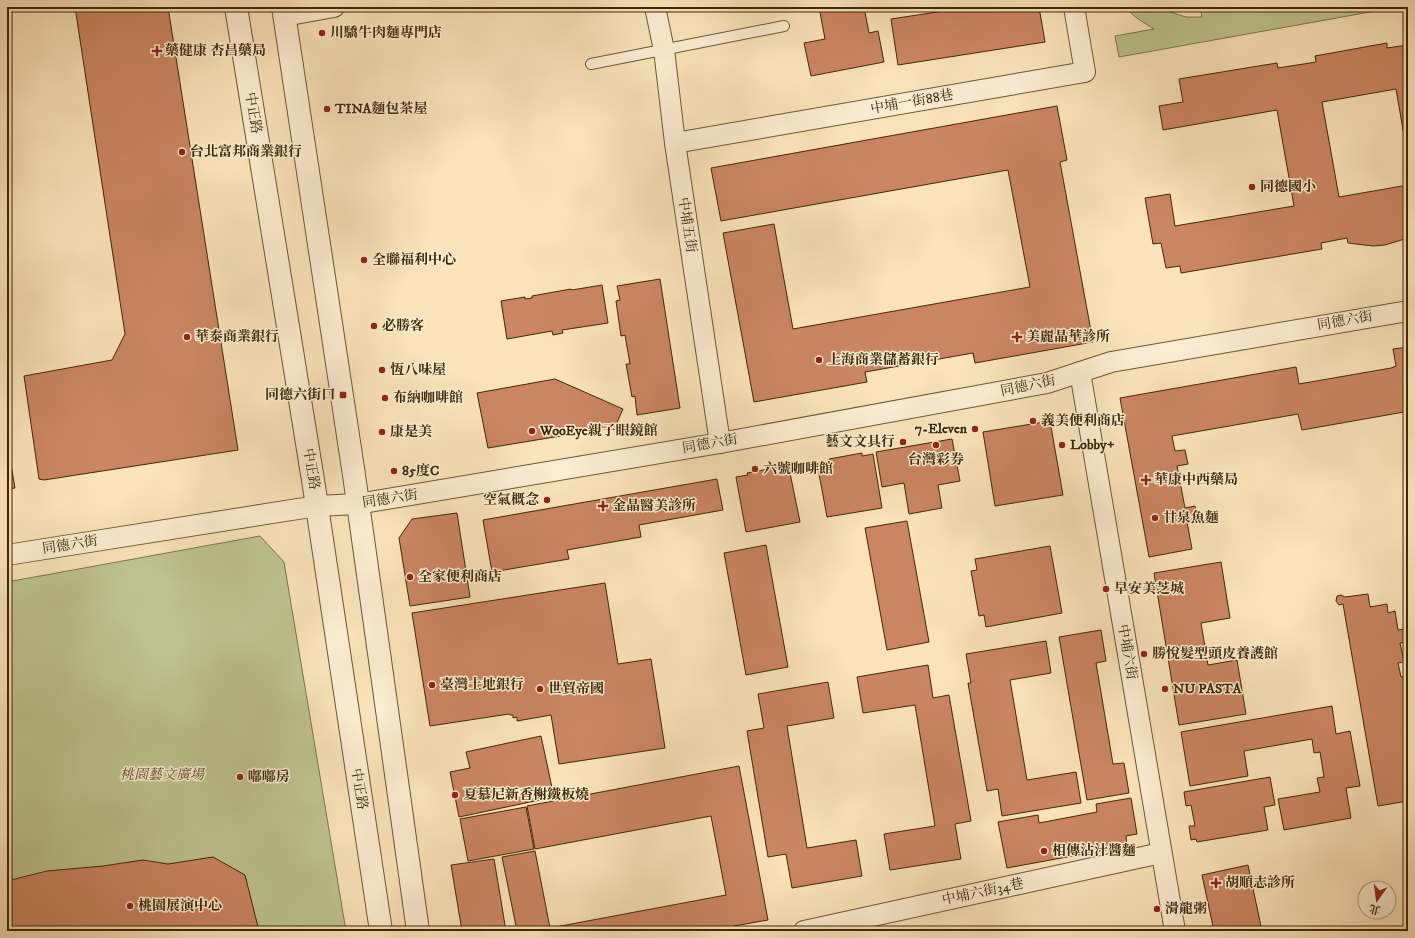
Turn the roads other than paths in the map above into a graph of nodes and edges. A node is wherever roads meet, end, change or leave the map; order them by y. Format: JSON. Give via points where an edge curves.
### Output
{"nodes":[{"id":1,"x":236,"y":7,"type":"edge"},
{"id":2,"x":334,"y":7,"type":"edge"},
{"id":3,"x":655,"y":7,"type":"edge"},
{"id":4,"x":1074,"y":7,"type":"edge"},
{"id":5,"x":284,"y":12,"type":"edge"},
{"id":6,"x":784,"y":26,"type":"dead end"},
{"id":7,"x":664,"y":50,"type":"junction"},
{"id":8,"x":591,"y":64,"type":"dead end"},
{"id":9,"x":675,"y":143,"type":"junction"},
{"id":10,"x":1408,"y":311,"type":"edge"},
{"id":11,"x":1080,"y":372,"type":"junction"},
{"id":12,"x":720,"y":443,"type":"junction"},
{"id":13,"x":358,"y":504,"type":"junction"},
{"id":14,"x":317,"y":506,"type":"junction"},
{"id":15,"x":7,"y":555,"type":"edge"},
{"id":16,"x":1161,"y":853,"type":"junction"},
{"id":17,"x":381,"y":931,"type":"edge"},
{"id":18,"x":418,"y":931,"type":"edge"},
{"id":19,"x":804,"y":931,"type":"edge"},
{"id":20,"x":1175,"y":931,"type":"edge"}],
"edges":[{"from":1,"to":14,"type":"street","name":"中正路"},
{"from":2,"to":5,"type":"street"},
{"from":3,"to":7,"type":"street","name":"中埔五街"},
{"from":4,"to":9,"type":"street","name":"中埔一街88巷","via":[[1085,72]]},
{"from":5,"to":13,"type":"street"},
{"from":6,"to":7,"type":"lane"},
{"from":7,"to":8,"type":"lane"},
{"from":7,"to":9,"type":"street","name":"中埔五街"},
{"from":9,"to":12,"type":"street","name":"中埔五街"},
{"from":10,"to":11,"type":"street","name":"同德六街","via":[[1111,362]]},
{"from":11,"to":12,"type":"street","name":"同德六街","via":[[1047,383]]},
{"from":11,"to":16,"type":"street","name":"中埔六街"},
{"from":12,"to":13,"type":"street","name":"同德六街"},
{"from":13,"to":14,"type":"street","name":"同德六街"},
{"from":13,"to":18,"type":"street"},
{"from":14,"to":15,"type":"street","name":"同德六街"},
{"from":14,"to":17,"type":"street","name":"中正路"},
{"from":16,"to":19,"type":"street","name":"中埔六街34巷"},
{"from":16,"to":20,"type":"street","name":"中埔六街"}]}
